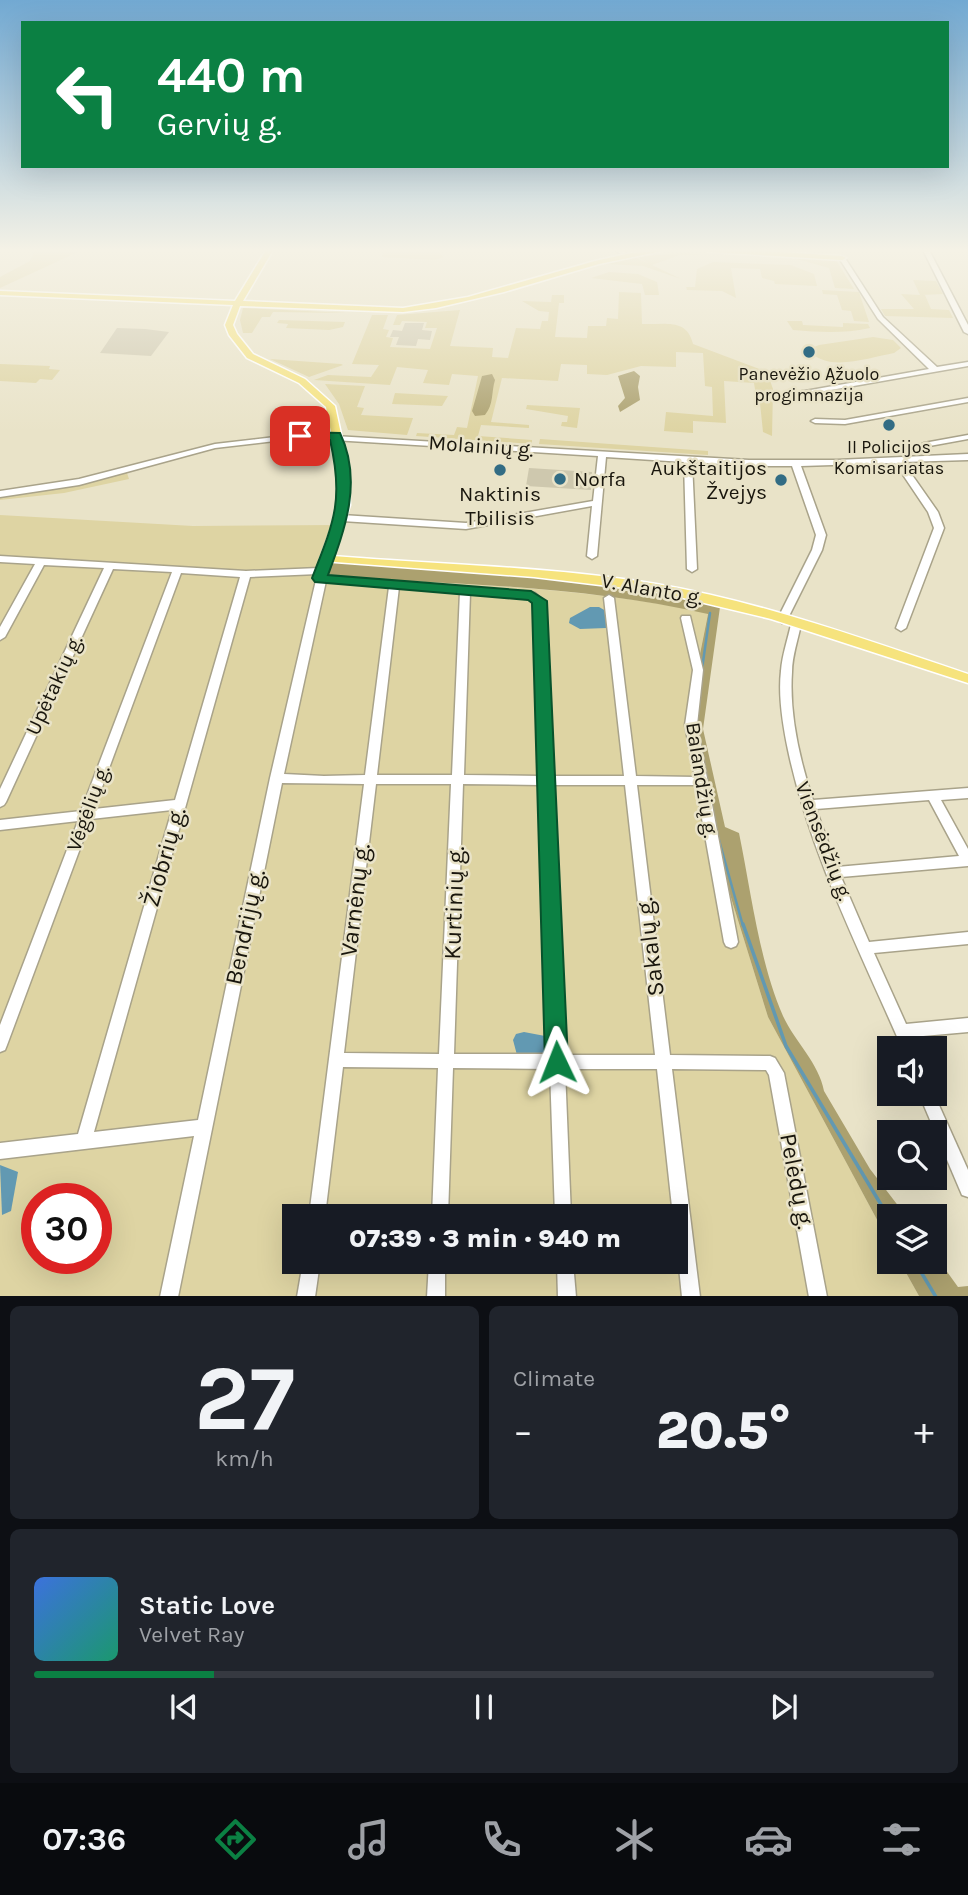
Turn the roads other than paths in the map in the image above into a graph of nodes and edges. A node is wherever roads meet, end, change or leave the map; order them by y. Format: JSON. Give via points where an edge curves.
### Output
{"nodes":[{"id":1,"x":235,"y":310,"type":"edge"},
{"id":2,"x":875,"y":310,"type":"edge"},
{"id":3,"x":957,"y":310,"type":"edge"},
{"id":4,"x":968,"y":332,"type":"edge"},
{"id":5,"x":968,"y":364,"type":"edge"},
{"id":6,"x":934,"y":370,"type":"junction"},
{"id":7,"x":804,"y":393,"type":"dead end"},
{"id":8,"x":968,"y":400,"type":"edge"},
{"id":9,"x":815,"y":421,"type":"dead end"},
{"id":10,"x":336,"y":436,"type":"junction"},
{"id":11,"x":968,"y":437,"type":"edge"},
{"id":12,"x":924,"y":445,"type":"dead end"},
{"id":13,"x":602,"y":454,"type":"junction"},
{"id":14,"x":968,"y":457,"type":"edge"},
{"id":15,"x":688,"y":460,"type":"junction"},
{"id":16,"x":898,"y":461,"type":"junction"},
{"id":17,"x":796,"y":464,"type":"junction"},
{"id":18,"x":0,"y":494,"type":"edge"},
{"id":19,"x":597,"y":503,"type":"junction"},
{"id":20,"x":342,"y":518,"type":"junction"},
{"id":21,"x":592,"y":556,"type":"dead end"},
{"id":22,"x":0,"y":559,"type":"edge"},
{"id":23,"x":41,"y":562,"type":"junction"},
{"id":24,"x":109,"y":567,"type":"junction"},
{"id":25,"x":322,"y":569,"type":"junction"},
{"id":26,"x":692,"y":569,"type":"dead end"},
{"id":27,"x":177,"y":571,"type":"junction"},
{"id":28,"x":246,"y":574,"type":"junction"},
{"id":29,"x":394,"y":584,"type":"junction"},
{"id":30,"x":465,"y":590,"type":"junction"},
{"id":31,"x":609,"y":598,"type":"dead end"},
{"id":32,"x":686,"y":618,"type":"dead end"},
{"id":33,"x":782,"y":620,"type":"junction"},
{"id":34,"x":796,"y":624,"type":"junction"},
{"id":35,"x":901,"y":628,"type":"dead end"},
{"id":36,"x":0,"y":637,"type":"edge"},
{"id":37,"x":968,"y":679,"type":"edge"},
{"id":38,"x":276,"y":778,"type":"junction"},
{"id":39,"x":369,"y":779,"type":"junction"},
{"id":40,"x":458,"y":780,"type":"junction"},
{"id":41,"x":544,"y":780,"type":"junction"},
{"id":42,"x":631,"y":780,"type":"junction"},
{"id":43,"x":700,"y":781,"type":"junction"},
{"id":44,"x":968,"y":793,"type":"edge"},
{"id":45,"x":933,"y":796,"type":"junction"},
{"id":46,"x":0,"y":802,"type":"edge"},
{"id":47,"x":180,"y":804,"type":"junction"},
{"id":48,"x":807,"y":805,"type":"junction"},
{"id":49,"x":85,"y":815,"type":"junction"},
{"id":50,"x":0,"y":825,"type":"edge"},
{"id":51,"x":968,"y":861,"type":"edge"},
{"id":52,"x":834,"y":872,"type":"junction"},
{"id":53,"x":968,"y":938,"type":"edge"},
{"id":54,"x":730,"y":942,"type":"dead end"},
{"id":55,"x":867,"y":948,"type":"junction"},
{"id":56,"x":968,"y":1025,"type":"edge"},
{"id":57,"x":902,"y":1031,"type":"junction"},
{"id":58,"x":904,"y":1036,"type":"edge"},
{"id":59,"x":0,"y":1045,"type":"edge"},
{"id":60,"x":336,"y":1060,"type":"junction"},
{"id":61,"x":447,"y":1061,"type":"junction"},
{"id":62,"x":557,"y":1062,"type":"junction"},
{"id":63,"x":663,"y":1062,"type":"junction"},
{"id":64,"x":932,"y":1106,"type":"edge"},
{"id":65,"x":205,"y":1127,"type":"junction"},
{"id":66,"x":84,"y":1140,"type":"junction"},
{"id":67,"x":0,"y":1150,"type":"edge"},
{"id":68,"x":968,"y":1189,"type":"edge"},
{"id":69,"x":318,"y":1204,"type":"edge"},
{"id":70,"x":441,"y":1204,"type":"edge"},
{"id":71,"x":563,"y":1204,"type":"edge"},
{"id":72,"x":309,"y":1274,"type":"edge"},
{"id":73,"x":437,"y":1274,"type":"edge"},
{"id":74,"x":566,"y":1274,"type":"edge"},
{"id":75,"x":169,"y":1296,"type":"edge"},
{"id":76,"x":306,"y":1296,"type":"edge"},
{"id":77,"x":436,"y":1296,"type":"edge"},
{"id":78,"x":567,"y":1296,"type":"edge"},
{"id":79,"x":691,"y":1296,"type":"edge"},
{"id":80,"x":818,"y":1296,"type":"edge"}],
"edges":[{"from":1,"to":10,"type":"main road","via":[[229,325],[242,349],[323,397]]},
{"from":2,"to":6,"type":"street"},
{"from":3,"to":4,"type":"street"},
{"from":5,"to":6,"type":"street"},
{"from":6,"to":7,"type":"street"},
{"from":8,"to":9,"type":"street","via":[[845,422]]},
{"from":10,"to":13,"type":"street","name":"Molainių g."},
{"from":10,"to":18,"type":"street","name":"Molainių g.","via":[[228,443],[63,485]]},
{"from":10,"to":20,"type":"main road","via":[[345,490]]},
{"from":11,"to":12,"type":"street"},
{"from":13,"to":15,"type":"street","name":"Molainių g."},
{"from":13,"to":19,"type":"street"},
{"from":14,"to":16,"type":"street","name":"Molainių g."},
{"from":15,"to":17,"type":"street","name":"Molainių g."},
{"from":15,"to":26,"type":"street"},
{"from":16,"to":17,"type":"street","name":"Molainių g."},
{"from":16,"to":35,"type":"street","via":[[939,528]]},
{"from":17,"to":33,"type":"street","via":[[821,535]]},
{"from":19,"to":20,"type":"street","via":[[457,526]]},
{"from":19,"to":21,"type":"street"},
{"from":20,"to":25,"type":"main road"},
{"from":22,"to":23,"type":"street"},
{"from":23,"to":24,"type":"street"},
{"from":23,"to":36,"type":"street"},
{"from":24,"to":27,"type":"street"},
{"from":24,"to":46,"type":"street","name":"Upėtakių g."},
{"from":25,"to":28,"type":"street"},
{"from":25,"to":29,"type":"street"},
{"from":25,"to":33,"type":"main road","name":"V. Alanto g.","via":[[599,579],[692,595]]},
{"from":25,"to":38,"type":"street","name":"Bendrijų g."},
{"from":27,"to":28,"type":"street"},
{"from":27,"to":49,"type":"street","name":"Vėgėlių g."},
{"from":28,"to":47,"type":"street","name":"Žiobrių g."},
{"from":29,"to":30,"type":"street"},
{"from":29,"to":39,"type":"street","name":"Varnėnų g."},
{"from":30,"to":40,"type":"street","name":"Kurtinių g."},
{"from":30,"to":41,"type":"street","via":[[531,596],[539,601]]},
{"from":31,"to":42,"type":"street","name":"Sakalų g."},
{"from":32,"to":43,"type":"street","name":"Balandžių g.","via":[[698,670],[691,725]]},
{"from":33,"to":34,"type":"main road","name":"V. Alanto g."},
{"from":34,"to":37,"type":"main road","name":"V. Alanto g."},
{"from":34,"to":48,"type":"street","name":"Viensėdžių g.","via":[[786,666],[785,703],[791,751]]},
{"from":38,"to":39,"type":"street"},
{"from":38,"to":65,"type":"street","name":"Bendrijų g."},
{"from":39,"to":40,"type":"street"},
{"from":39,"to":60,"type":"street","name":"Varnėnų g."},
{"from":40,"to":41,"type":"street"},
{"from":40,"to":61,"type":"street","name":"Kurtinių g."},
{"from":41,"to":42,"type":"street"},
{"from":41,"to":62,"type":"street"},
{"from":42,"to":43,"type":"street"},
{"from":42,"to":63,"type":"street","name":"Sakalų g."},
{"from":43,"to":54,"type":"street","name":"Balandžių g."},
{"from":44,"to":45,"type":"street"},
{"from":45,"to":48,"type":"street"},
{"from":45,"to":51,"type":"street"},
{"from":47,"to":49,"type":"street"},
{"from":47,"to":66,"type":"street","name":"Žiobrių g."},
{"from":48,"to":52,"type":"street","name":"Viensėdžių g."},
{"from":49,"to":50,"type":"street"},
{"from":49,"to":59,"type":"street","name":"Vėgėlių g."},
{"from":51,"to":52,"type":"street"},
{"from":52,"to":55,"type":"street","name":"Viensėdžių g."},
{"from":53,"to":55,"type":"street"},
{"from":55,"to":57,"type":"street","name":"Viensėdžių g."},
{"from":56,"to":57,"type":"street"},
{"from":57,"to":58,"type":"street","name":"Viensėdžių g."},
{"from":60,"to":61,"type":"street"},
{"from":60,"to":69,"type":"street","name":"Varnėnų g."},
{"from":61,"to":62,"type":"street"},
{"from":61,"to":70,"type":"street","name":"Kurtinių g."},
{"from":62,"to":63,"type":"street"},
{"from":62,"to":71,"type":"street"},
{"from":63,"to":79,"type":"street","name":"Sakalų g."},
{"from":63,"to":80,"type":"street","name":"Pelėdų g.","via":[[767,1062],[773,1066]]},
{"from":64,"to":68,"type":"street"},
{"from":65,"to":66,"type":"street"},
{"from":65,"to":75,"type":"street","name":"Bendrijų g."},
{"from":66,"to":67,"type":"street"},
{"from":72,"to":76,"type":"street"},
{"from":73,"to":77,"type":"street"},
{"from":74,"to":78,"type":"street"}]}
